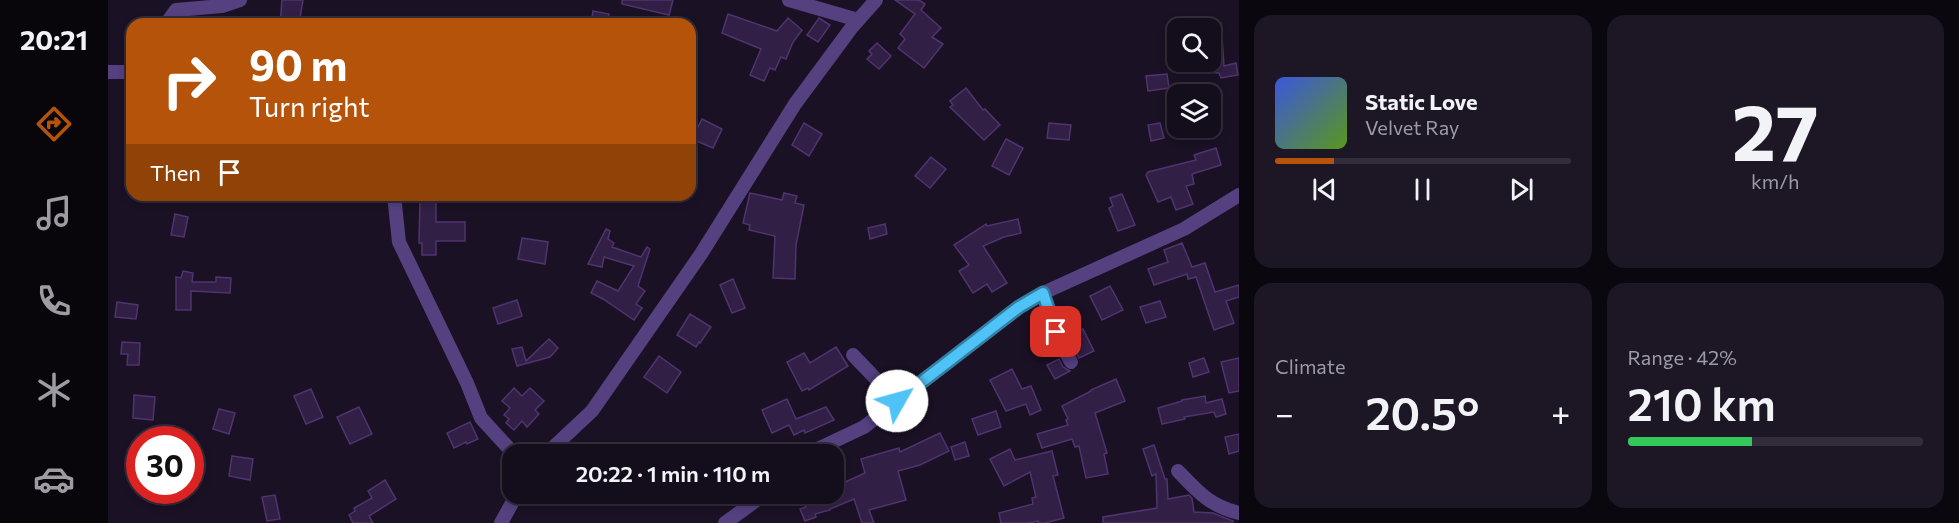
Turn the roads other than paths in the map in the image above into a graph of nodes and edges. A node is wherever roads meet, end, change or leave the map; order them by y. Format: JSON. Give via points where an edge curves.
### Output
{"nodes":[{"id":1,"x":240,"y":0,"type":"edge"},
{"id":2,"x":789,"y":0,"type":"edge"},
{"id":3,"x":876,"y":0,"type":"edge"},
{"id":4,"x":170,"y":18,"type":"edge"},
{"id":5,"x":858,"y":20,"type":"junction"},
{"id":6,"x":108,"y":72,"type":"edge"},
{"id":7,"x":126,"y":72,"type":"edge"},
{"id":8,"x":1239,"y":195,"type":"edge"},
{"id":9,"x":395,"y":201,"type":"edge"},
{"id":10,"x":1043,"y":293,"type":"junction"},
{"id":11,"x":853,"y":355,"type":"dead end"},
{"id":12,"x":1071,"y":362,"type":"dead end"},
{"id":13,"x":897,"y":401,"type":"junction"},
{"id":14,"x":505,"y":444,"type":"edge"},
{"id":15,"x":557,"y":444,"type":"edge"},
{"id":16,"x":828,"y":444,"type":"edge"},
{"id":17,"x":1178,"y":471,"type":"dead end"},
{"id":18,"x":511,"y":504,"type":"edge"},
{"id":19,"x":751,"y":504,"type":"edge"},
{"id":20,"x":1239,"y":513,"type":"edge"},
{"id":21,"x":501,"y":523,"type":"edge"},
{"id":22,"x":725,"y":523,"type":"edge"}],
"edges":[{"from":1,"to":4,"type":"street","via":[[222,6],[176,10]]},
{"from":2,"to":5,"type":"street"},
{"from":3,"to":5,"type":"street"},
{"from":5,"to":15,"type":"street","via":[[795,104],[701,254],[592,411]]},
{"from":6,"to":7,"type":"street"},
{"from":8,"to":10,"type":"street","via":[[1184,229]]},
{"from":9,"to":14,"type":"street","via":[[399,242],[481,418]]},
{"from":10,"to":12,"type":"street"},
{"from":10,"to":13,"type":"street"},
{"from":11,"to":13,"type":"street"},
{"from":13,"to":16,"type":"street","via":[[864,427]]},
{"from":17,"to":20,"type":"street","via":[[1211,503]]},
{"from":18,"to":21,"type":"street"},
{"from":19,"to":22,"type":"street"}]}
